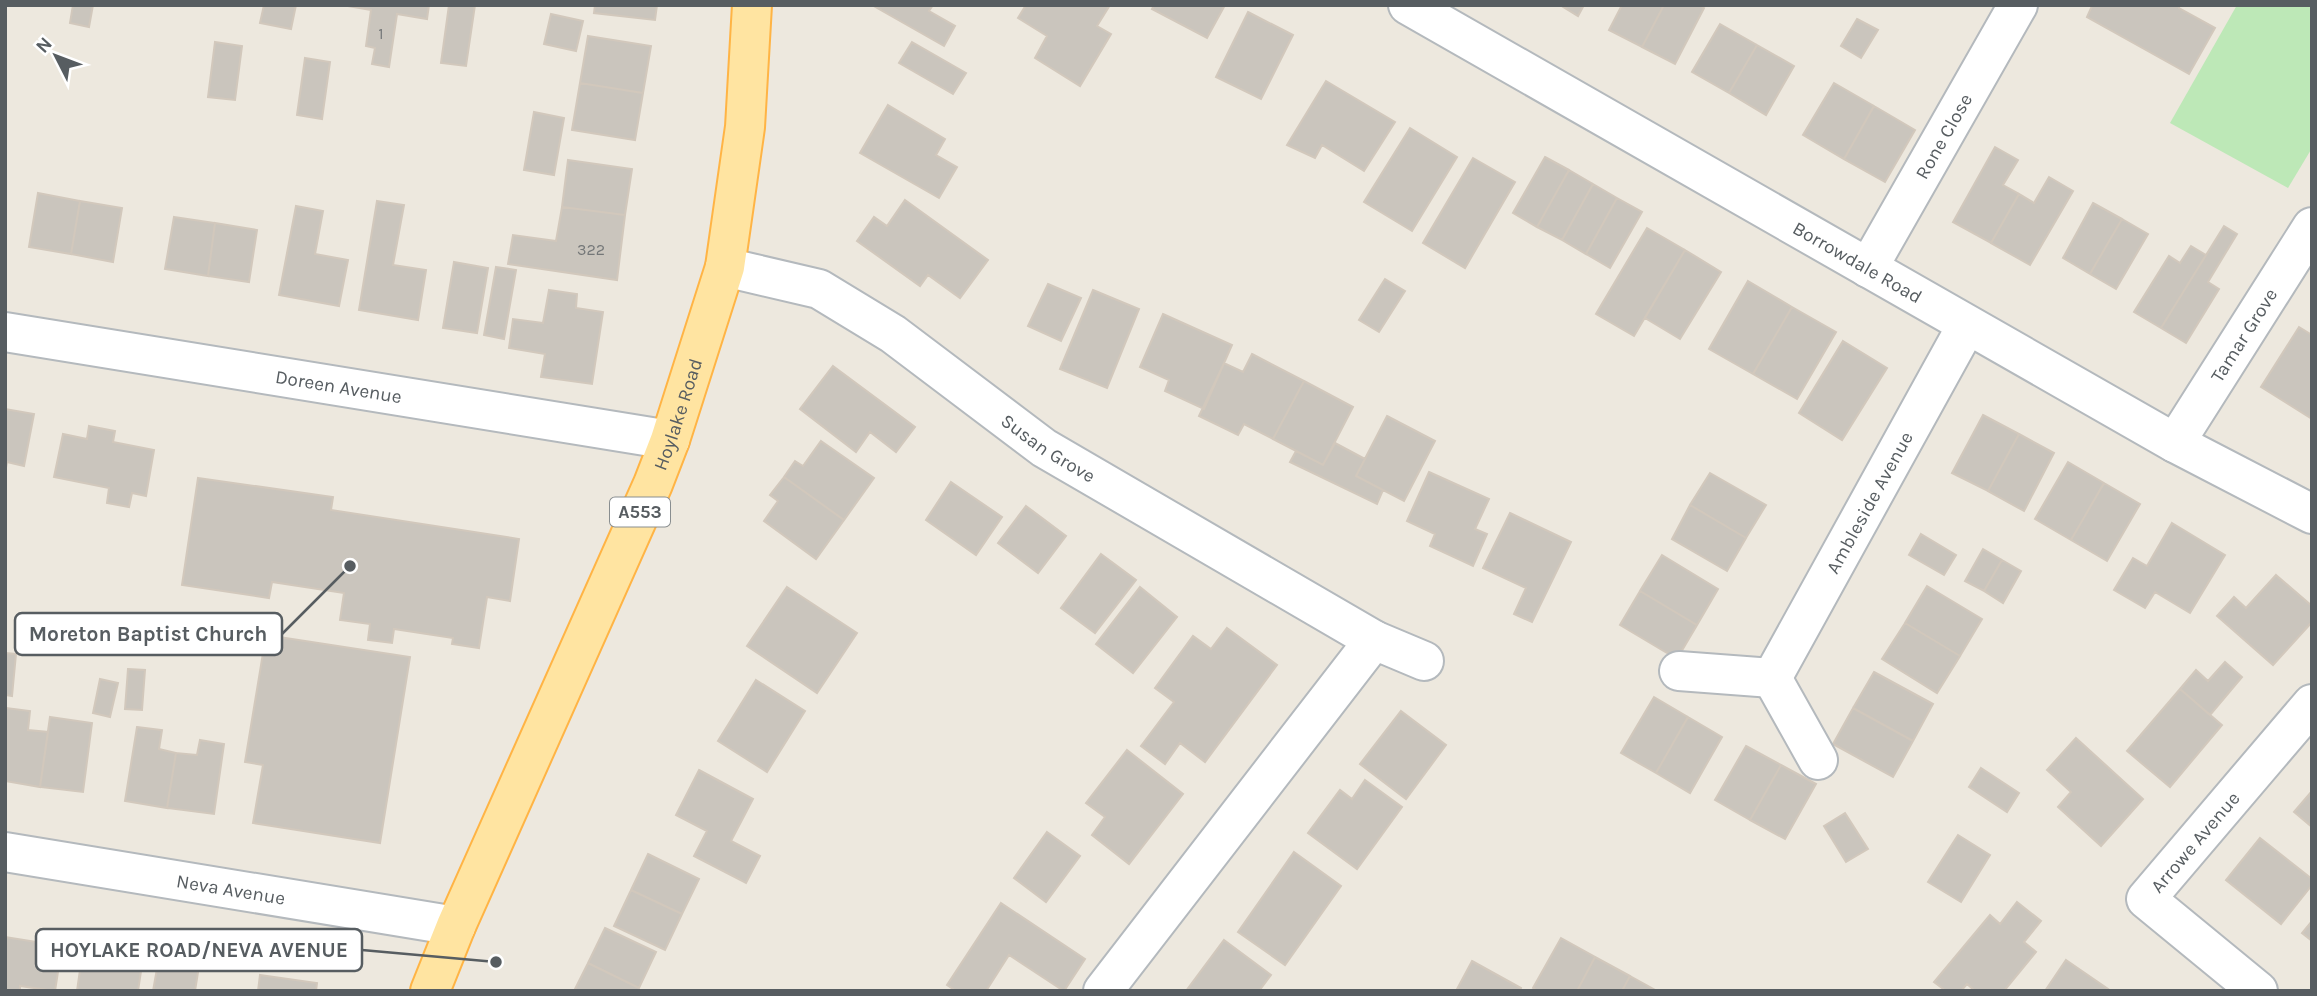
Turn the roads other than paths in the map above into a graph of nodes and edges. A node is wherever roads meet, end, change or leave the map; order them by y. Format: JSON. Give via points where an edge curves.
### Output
{"nodes":[{"id":1,"x":752,"y":5,"type":"edge"},
{"id":2,"x":2018,"y":5,"type":"edge"},
{"id":3,"x":1412,"y":6,"type":"edge"},
{"id":4,"x":2312,"y":227,"type":"edge"},
{"id":5,"x":724,"y":267,"type":"junction"},
{"id":6,"x":1868,"y":268,"type":"junction"},
{"id":7,"x":1967,"y":325,"type":"junction"},
{"id":8,"x":5,"y":332,"type":"edge"},
{"id":9,"x":670,"y":440,"type":"junction"},
{"id":10,"x":2175,"y":443,"type":"junction"},
{"id":11,"x":2312,"y":514,"type":"edge"},
{"id":12,"x":1374,"y":639,"type":"junction"},
{"id":13,"x":1424,"y":662,"type":"dead end"},
{"id":14,"x":1679,"y":671,"type":"dead end"},
{"id":15,"x":1772,"y":678,"type":"junction"},
{"id":16,"x":2312,"y":704,"type":"edge"},
{"id":17,"x":1818,"y":760,"type":"dead end"},
{"id":18,"x":5,"y":852,"type":"edge"},
{"id":19,"x":456,"y":926,"type":"junction"},
{"id":20,"x":430,"y":991,"type":"edge"},
{"id":21,"x":1102,"y":991,"type":"edge"},
{"id":22,"x":2258,"y":991,"type":"edge"}],
"edges":[{"from":1,"to":5,"type":"main road","name":"Hoylake Road","number":"A553","via":[[745,127]]},
{"from":2,"to":6,"type":"street","name":"Rone Close"},
{"from":3,"to":6,"type":"street","name":"Borrowdale Road"},
{"from":4,"to":10,"type":"street","name":"Tamar Grove"},
{"from":5,"to":9,"type":"main road","name":"Hoylake Road","number":"A553"},
{"from":5,"to":12,"type":"street","name":"Susan Grove","via":[[819,289],[893,334],[1044,448]]},
{"from":6,"to":7,"type":"street","name":"Borrowdale Road"},
{"from":7,"to":10,"type":"street","name":"Borrowdale Road"},
{"from":7,"to":15,"type":"street","name":"Ambleside Avenue"},
{"from":8,"to":9,"type":"street","name":"Doreen Avenue"},
{"from":9,"to":19,"type":"main road","name":"Hoylake Road","number":"A553"},
{"from":10,"to":11,"type":"street","name":"Borrowdale Road"},
{"from":12,"to":13,"type":"street","name":"Susan Grove"},
{"from":12,"to":21,"type":"street"},
{"from":14,"to":15,"type":"street"},
{"from":15,"to":17,"type":"street"},
{"from":16,"to":22,"type":"street","name":"Arrowe Avenue","via":[[2146,898]]},
{"from":18,"to":19,"type":"street","name":"Neva Avenue"},
{"from":19,"to":20,"type":"main road","name":"Hoylake Road","number":"A553"}]}
